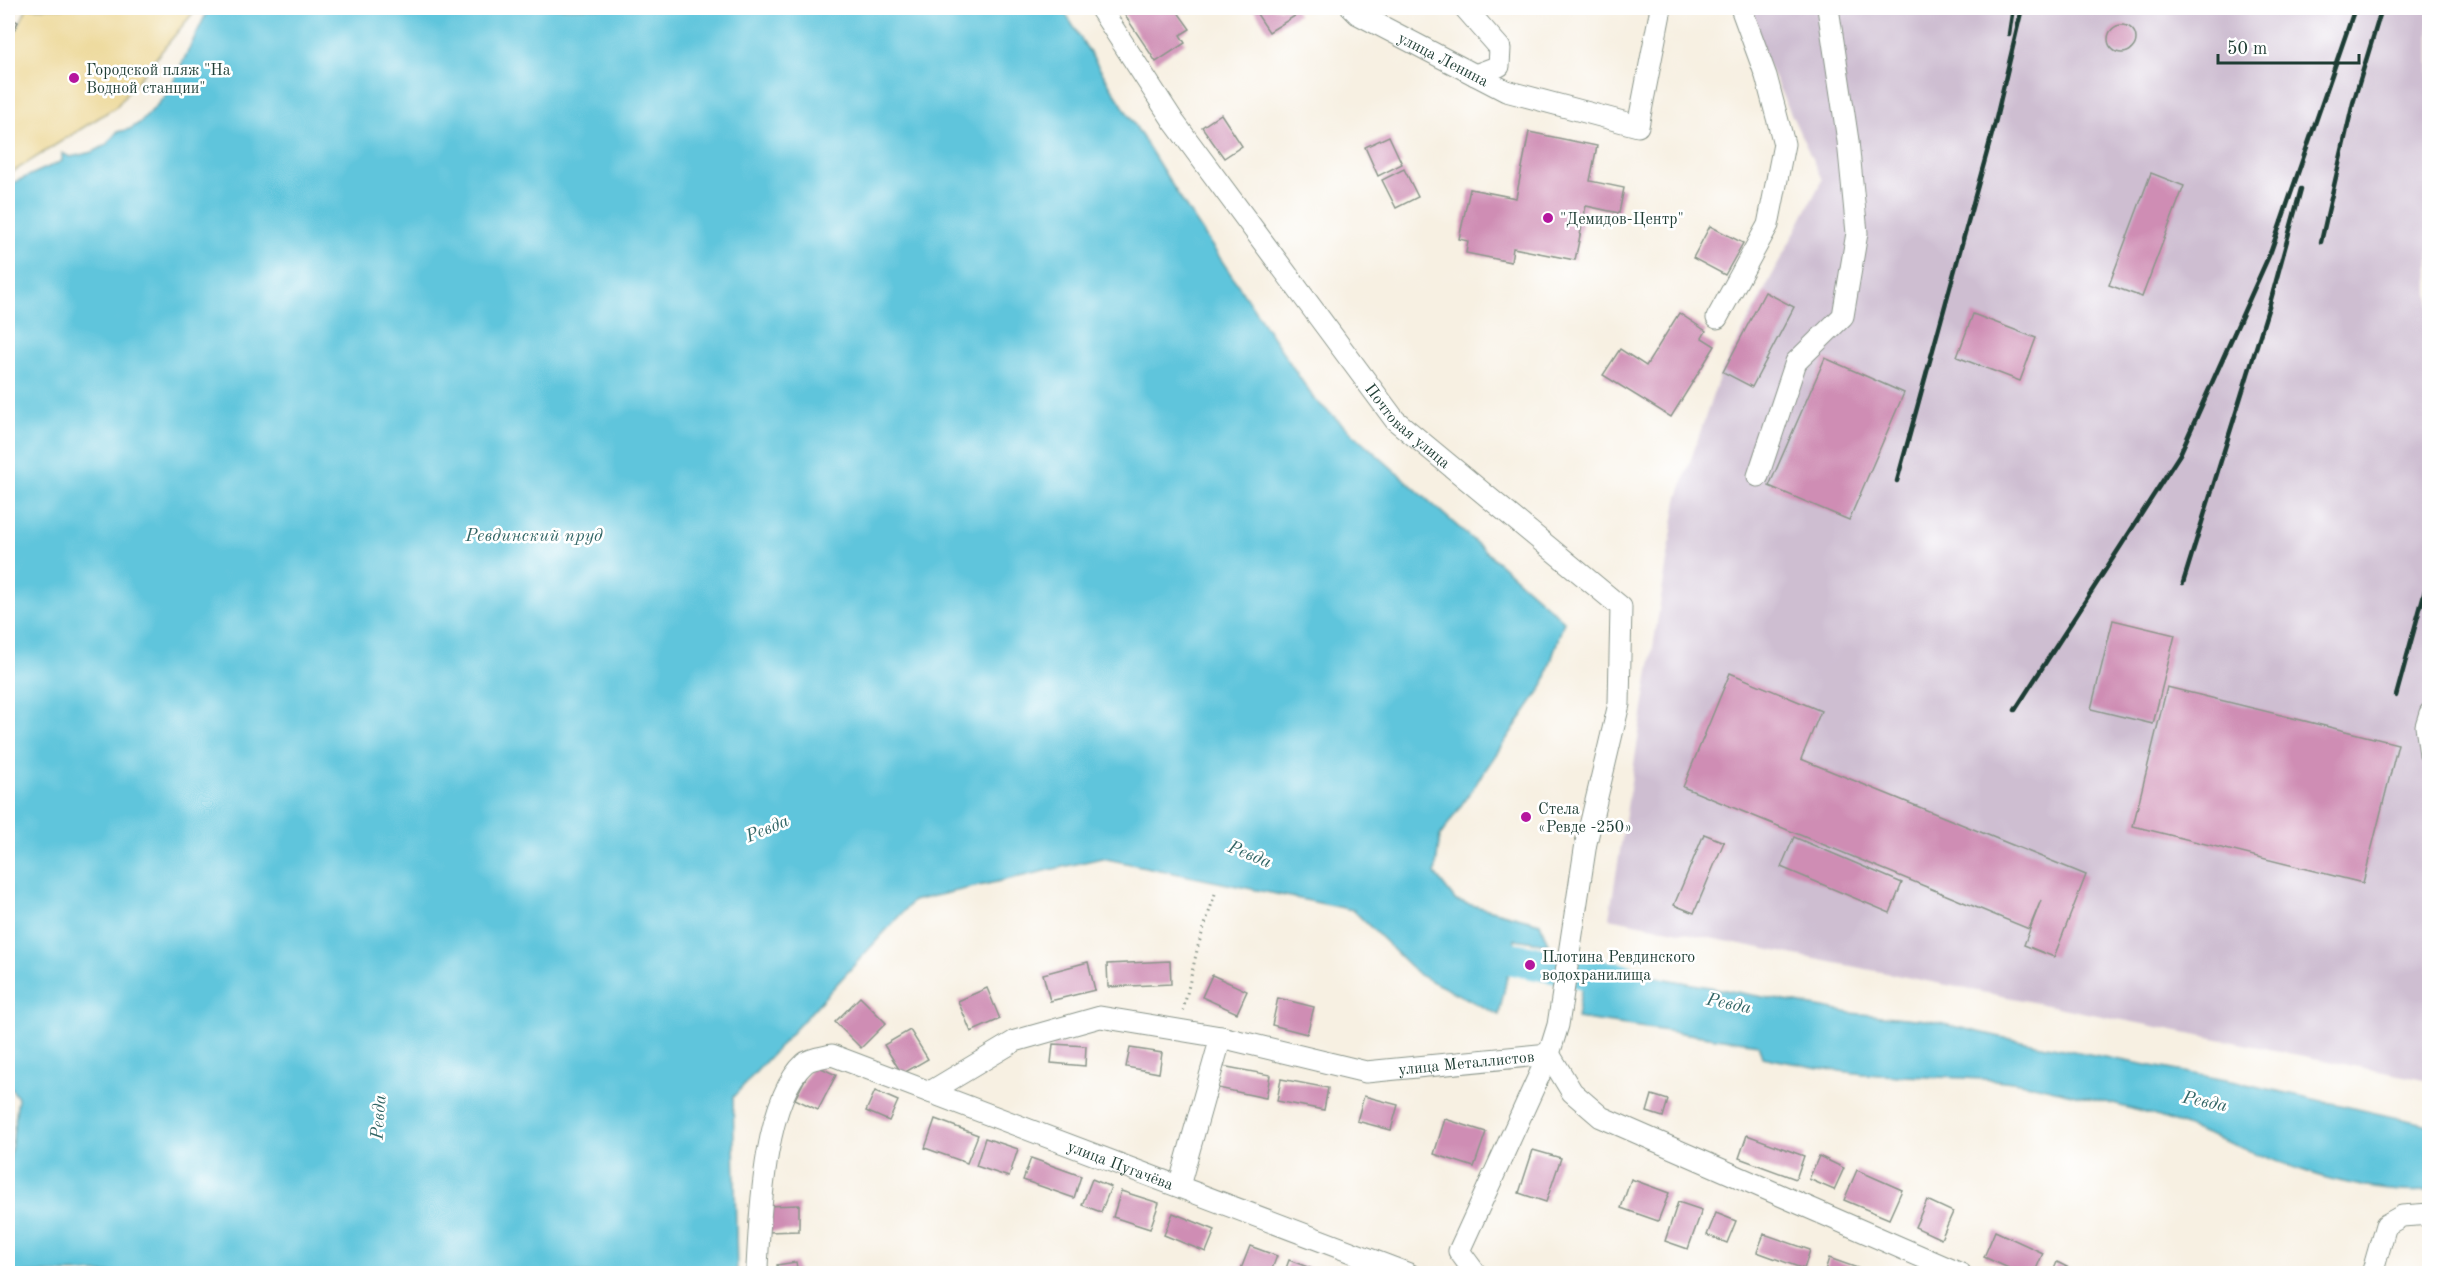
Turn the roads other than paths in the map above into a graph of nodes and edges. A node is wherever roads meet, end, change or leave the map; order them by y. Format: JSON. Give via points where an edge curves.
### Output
{"nodes":[{"id":1,"x":1100,"y":8,"type":"edge"},
{"id":2,"x":1352,"y":8,"type":"edge"},
{"id":3,"x":1465,"y":8,"type":"edge"},
{"id":4,"x":1661,"y":8,"type":"edge"},
{"id":5,"x":1741,"y":8,"type":"edge"},
{"id":6,"x":1828,"y":8,"type":"edge"},
{"id":7,"x":1475,"y":75,"type":"junction"},
{"id":8,"x":1717,"y":318,"type":"dead end"},
{"id":9,"x":1758,"y":476,"type":"dead end"},
{"id":10,"x":2430,"y":713,"type":"edge"},
{"id":11,"x":2430,"y":754,"type":"edge"},
{"id":12,"x":1221,"y":1037,"type":"junction"},
{"id":13,"x":1549,"y":1054,"type":"junction"},
{"id":14,"x":930,"y":1092,"type":"junction"},
{"id":15,"x":1179,"y":1186,"type":"junction"},
{"id":16,"x":2430,"y":1214,"type":"edge"},
{"id":17,"x":759,"y":1274,"type":"edge"},
{"id":18,"x":1409,"y":1274,"type":"edge"},
{"id":19,"x":1476,"y":1274,"type":"edge"},
{"id":20,"x":1961,"y":1274,"type":"edge"},
{"id":21,"x":2372,"y":1274,"type":"edge"}],
"edges":[{"from":1,"to":13,"type":"street","name":"Почтовая улица","via":[[1174,122],[1395,420],[1621,607],[1619,704],[1586,843],[1558,1025]]},
{"from":2,"to":7,"type":"street","name":"улица Ленина"},
{"from":3,"to":7,"type":"street","via":[[1500,48],[1499,66]]},
{"from":4,"to":7,"type":"street","name":"улица Ленина","via":[[1638,126],[1506,91]]},
{"from":5,"to":8,"type":"street","via":[[1766,76],[1784,144],[1768,225]]},
{"from":6,"to":9,"type":"street","via":[[1857,232],[1843,316],[1796,362]]},
{"from":10,"to":11,"type":"street","via":[[2426,726]]},
{"from":12,"to":13,"type":"street","name":"улица Металлистов","via":[[1366,1072]]},
{"from":12,"to":14,"type":"street","name":"улица Металлистов","via":[[1100,1017],[1015,1041]]},
{"from":12,"to":15,"type":"street"},
{"from":13,"to":19,"type":"street","via":[[1459,1251]]},
{"from":13,"to":20,"type":"street","name":"улица Металлистов","via":[[1572,1092],[1601,1117]]},
{"from":14,"to":15,"type":"street","name":"улица Пугачёва"},
{"from":14,"to":17,"type":"street","name":"улица Пугачёва","via":[[832,1055],[807,1061],[792,1080],[775,1121],[761,1186]]},
{"from":15,"to":18,"type":"street","name":"улица Пугачёва"},
{"from":16,"to":21,"type":"street","via":[[2402,1215],[2386,1225]]}]}
